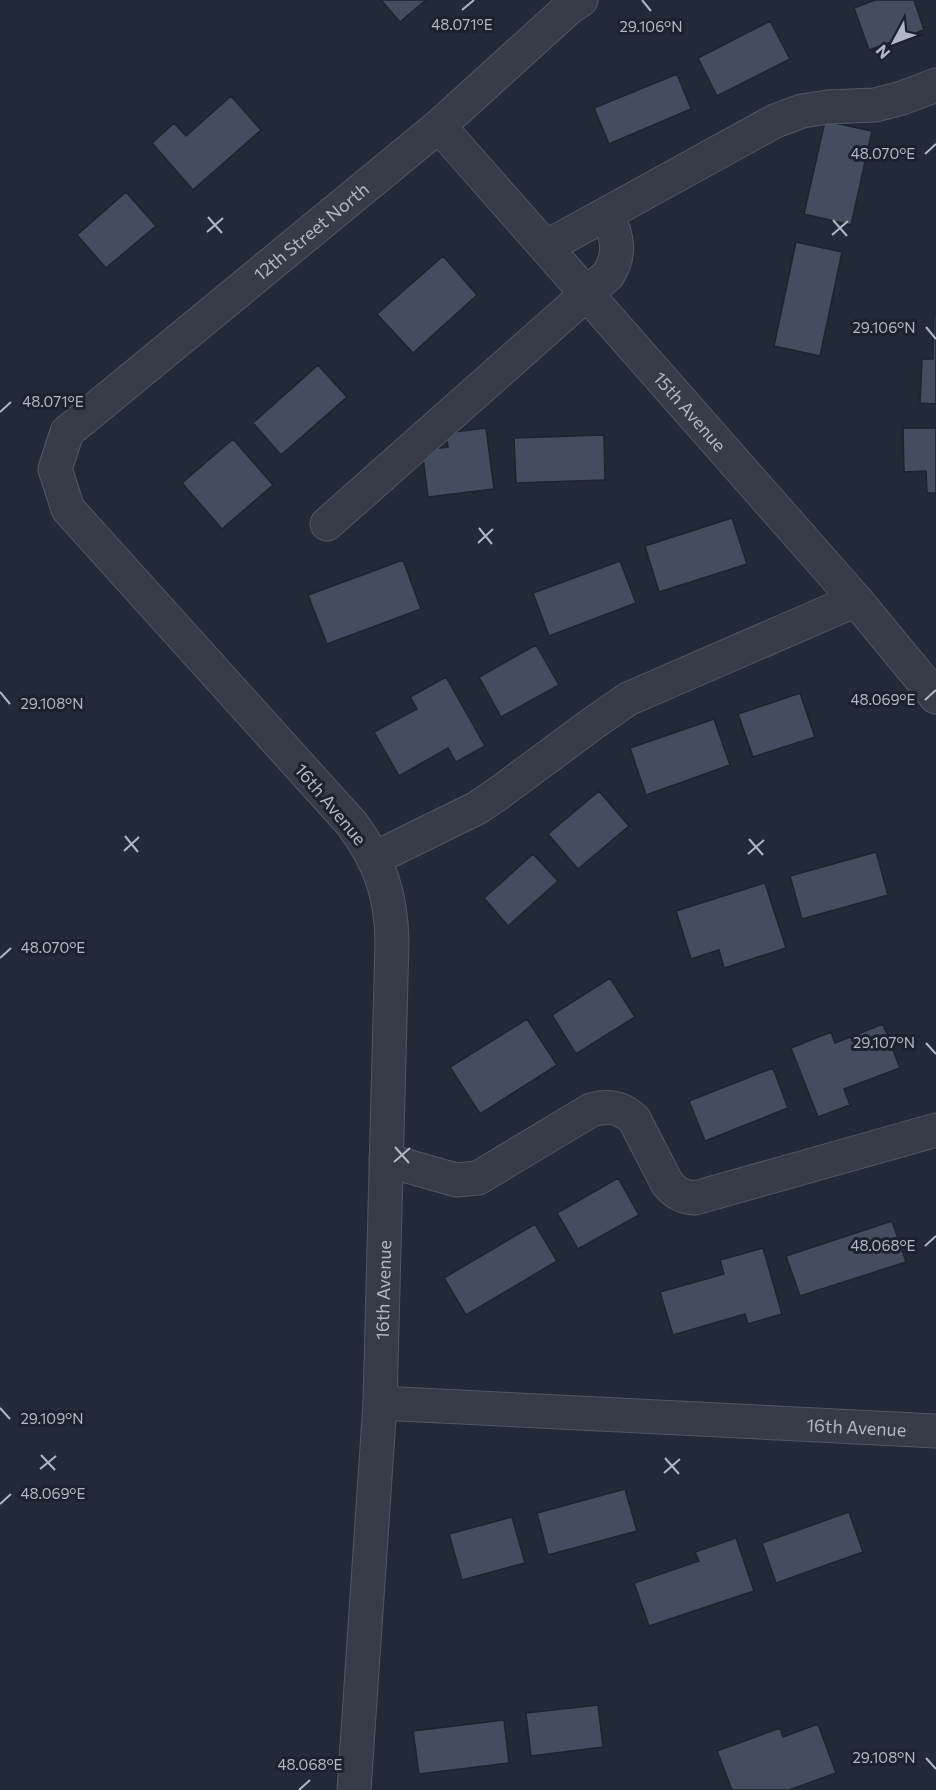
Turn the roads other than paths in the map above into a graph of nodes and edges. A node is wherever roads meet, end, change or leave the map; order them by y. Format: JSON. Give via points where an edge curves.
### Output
{"nodes":[{"id":1,"x":581,"y":0,"type":"edge"},
{"id":2,"x":936,"y":85,"type":"edge"},
{"id":3,"x":440,"y":126,"type":"junction"},
{"id":4,"x":607,"y":214,"type":"junction"},
{"id":5,"x":546,"y":247,"type":"junction"},
{"id":6,"x":587,"y":294,"type":"junction"},
{"id":7,"x":55,"y":469,"type":"joint"},
{"id":8,"x":327,"y":524,"type":"dead end"},
{"id":9,"x":856,"y":600,"type":"junction"},
{"id":10,"x":936,"y":697,"type":"edge"},
{"id":11,"x":375,"y":858,"type":"junction"},
{"id":12,"x":936,"y":1130,"type":"edge"},
{"id":13,"x":386,"y":1160,"type":"junction"},
{"id":14,"x":380,"y":1403,"type":"junction"},
{"id":15,"x":936,"y":1431,"type":"edge"},
{"id":16,"x":354,"y":1790,"type":"edge"}],
"edges":[{"from":1,"to":3,"type":"street","name":"12th Street North"},
{"from":2,"to":4,"type":"street","via":[[875,105],[819,108],[776,121]]},
{"from":3,"to":5,"type":"street","name":"15th Avenue"},
{"from":3,"to":7,"type":"street","name":"12th Street North","via":[[67,432]]},
{"from":4,"to":5,"type":"street"},
{"from":4,"to":6,"type":"street","via":[[618,243],[617,255],[608,275]]},
{"from":5,"to":6,"type":"street","name":"15th Avenue"},
{"from":6,"to":8,"type":"street"},
{"from":6,"to":9,"type":"street","name":"15th Avenue"},
{"from":7,"to":11,"type":"street","name":"16th Avenue","via":[[68,509],[352,824]]},
{"from":9,"to":10,"type":"street","name":"15th Avenue"},
{"from":9,"to":11,"type":"street","via":[[628,699],[500,794]]},
{"from":11,"to":13,"type":"street","name":"16th Avenue","via":[[392,912]]},
{"from":12,"to":13,"type":"street","via":[[695,1198],[672,1190],[634,1119],[627,1112],[609,1107],[591,1110],[478,1178],[456,1180]]},
{"from":13,"to":14,"type":"street","name":"16th Avenue"},
{"from":14,"to":15,"type":"street","name":"16th Avenue"},
{"from":14,"to":16,"type":"street","name":"16th Avenue"}]}
